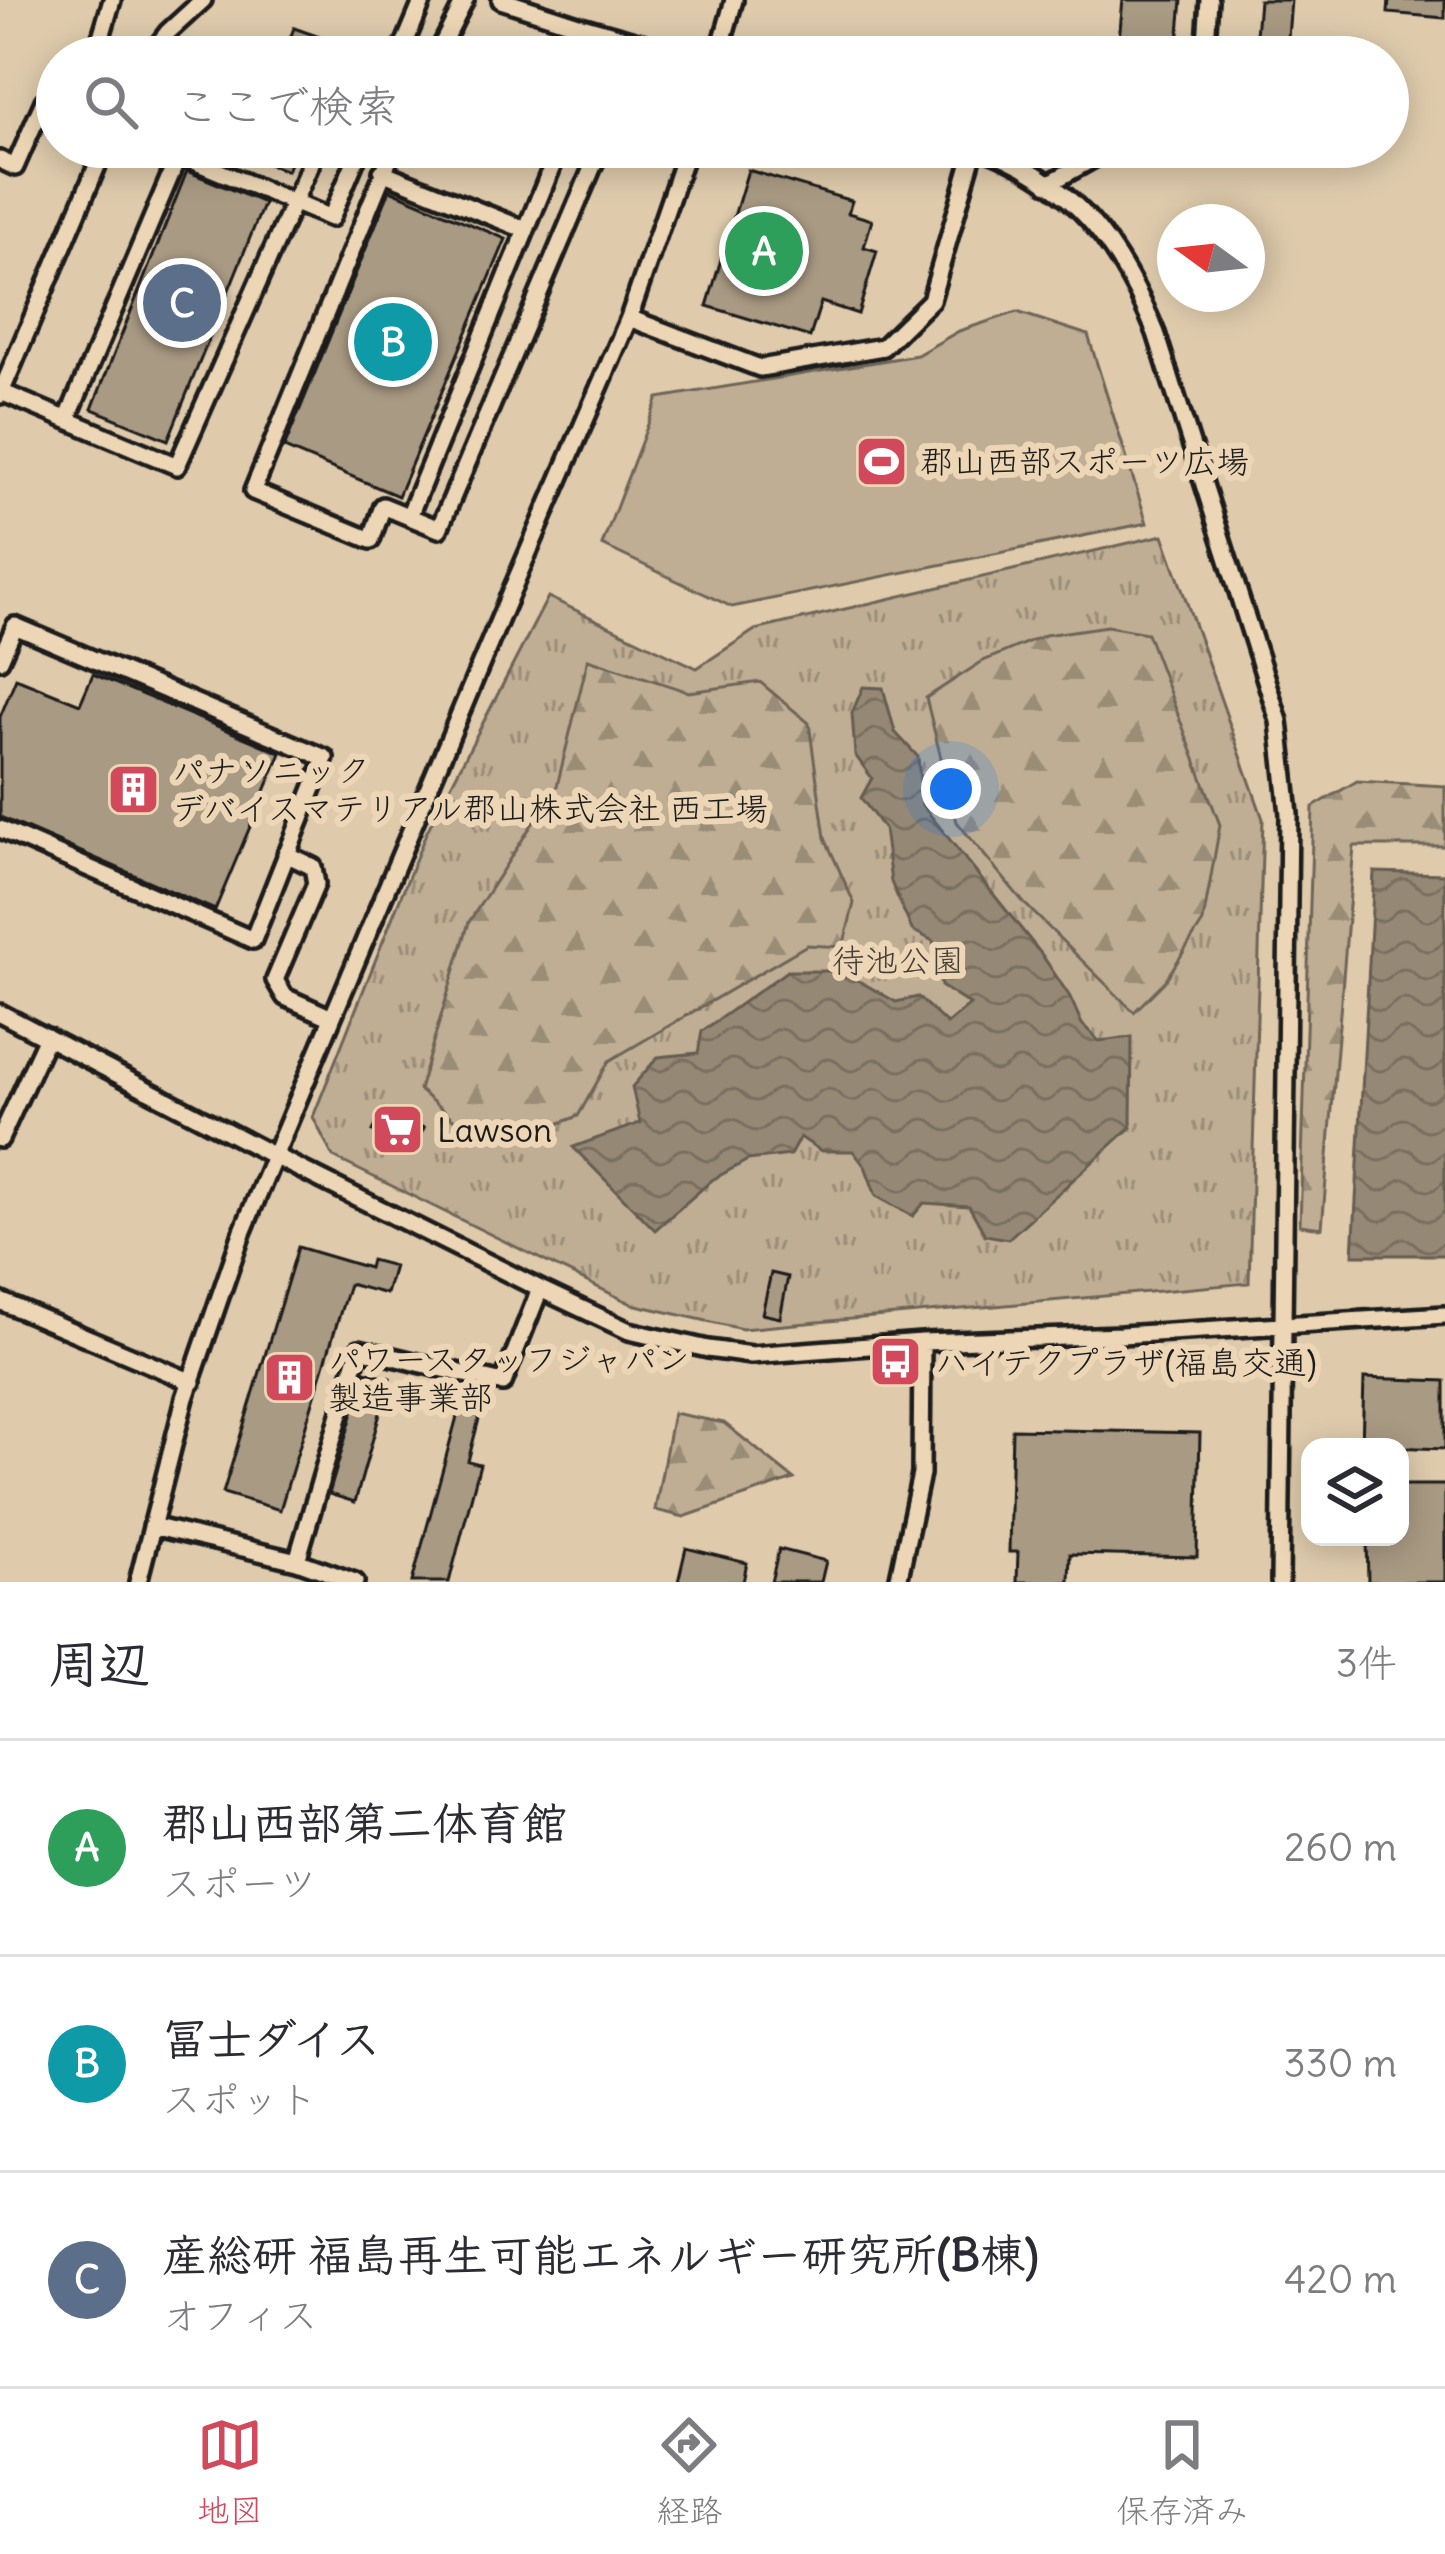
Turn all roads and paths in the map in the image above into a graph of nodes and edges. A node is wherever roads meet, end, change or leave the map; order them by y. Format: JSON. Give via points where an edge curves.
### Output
{"nodes":[{"id":1,"x":112,"y":0,"type":"edge"},
{"id":2,"x":203,"y":0,"type":"edge"},
{"id":3,"x":423,"y":0,"type":"edge"},
{"id":4,"x":465,"y":0,"type":"edge"},
{"id":5,"x":501,"y":0,"type":"edge"},
{"id":6,"x":734,"y":0,"type":"edge"},
{"id":7,"x":1209,"y":0,"type":"edge"},
{"id":8,"x":101,"y":36,"type":"edge"},
{"id":9,"x":165,"y":36,"type":"edge"},
{"id":10,"x":408,"y":36,"type":"edge"},
{"id":11,"x":447,"y":36,"type":"edge"},
{"id":12,"x":614,"y":36,"type":"edge"},
{"id":13,"x":724,"y":36,"type":"edge"},
{"id":14,"x":1206,"y":36,"type":"edge"},
{"id":15,"x":36,"y":118,"type":"edge"},
{"id":16,"x":0,"y":160,"type":"edge"},
{"id":17,"x":96,"y":168,"type":"edge"},
{"id":18,"x":173,"y":168,"type":"edge"},
{"id":19,"x":210,"y":168,"type":"edge"},
{"id":20,"x":310,"y":168,"type":"edge"},
{"id":21,"x":352,"y":168,"type":"edge"},
{"id":22,"x":384,"y":168,"type":"edge"},
{"id":23,"x":551,"y":168,"type":"edge"},
{"id":24,"x":592,"y":168,"type":"edge"},
{"id":25,"x":681,"y":168,"type":"edge"},
{"id":26,"x":970,"y":168,"type":"edge"},
{"id":27,"x":1024,"y":168,"type":"edge"},
{"id":28,"x":1077,"y":168,"type":"edge"},
{"id":29,"x":382,"y":172,"type":"junction"},
{"id":30,"x":1048,"y":184,"type":"junction"},
{"id":31,"x":296,"y":203,"type":"junction"},
{"id":32,"x":526,"y":230,"type":"junction"},
{"id":33,"x":629,"y":318,"type":"junction"},
{"id":34,"x":0,"y":393,"type":"edge"},
{"id":35,"x":67,"y":420,"type":"junction"},
{"id":36,"x":409,"y":516,"type":"junction"},
{"id":37,"x":0,"y":660,"type":"edge"},
{"id":38,"x":0,"y":829,"type":"edge"},
{"id":39,"x":286,"y":854,"type":"junction"},
{"id":40,"x":0,"y":1013,"type":"edge"},
{"id":41,"x":332,"y":1018,"type":"junction"},
{"id":42,"x":47,"y":1037,"type":"junction"},
{"id":43,"x":0,"y":1139,"type":"edge"},
{"id":44,"x":274,"y":1156,"type":"junction"},
{"id":45,"x":540,"y":1288,"type":"junction"},
{"id":46,"x":0,"y":1301,"type":"edge"},
{"id":47,"x":1445,"y":1315,"type":"edge"},
{"id":48,"x":1283,"y":1325,"type":"junction"},
{"id":49,"x":922,"y":1342,"type":"junction"},
{"id":50,"x":192,"y":1382,"type":"junction"},
{"id":51,"x":152,"y":1526,"type":"junction"},
{"id":52,"x":297,"y":1562,"type":"junction"},
{"id":53,"x":138,"y":1582,"type":"edge"},
{"id":54,"x":355,"y":1582,"type":"edge"},
{"id":55,"x":898,"y":1582,"type":"edge"},
{"id":56,"x":1280,"y":1582,"type":"edge"}],
"edges":[{"from":1,"to":8,"type":"street"},
{"from":2,"to":9,"type":"street"},
{"from":3,"to":10,"type":"street"},
{"from":4,"to":11,"type":"street"},
{"from":5,"to":12,"type":"street"},
{"from":6,"to":13,"type":"street"},
{"from":7,"to":14,"type":"street"},
{"from":15,"to":16,"type":"street","via":[[15,167]]},
{"from":17,"to":34,"type":"street"},
{"from":18,"to":35,"type":"street"},
{"from":19,"to":31,"type":"street"},
{"from":20,"to":31,"type":"street"},
{"from":21,"to":31,"type":"street","via":[[332,218]]},
{"from":22,"to":29,"type":"street"},
{"from":23,"to":32,"type":"street"},
{"from":24,"to":36,"type":"street","via":[[439,529]]},
{"from":25,"to":33,"type":"street"},
{"from":26,"to":33,"type":"street","via":[[931,300],[883,347],[760,368]]},
{"from":27,"to":30,"type":"street"},
{"from":28,"to":30,"type":"street"},
{"from":29,"to":32,"type":"street"},
{"from":29,"to":36,"type":"street","via":[[253,491],[371,540],[383,506]]},
{"from":30,"to":48,"type":"street","via":[[1104,234],[1138,290],[1279,721],[1289,814]]},
{"from":31,"to":35,"type":"street","via":[[177,466]]},
{"from":32,"to":36,"type":"street"},
{"from":33,"to":41,"type":"street"},
{"from":34,"to":35,"type":"street"},
{"from":37,"to":39,"type":"street","via":[[15,626],[325,758]]},
{"from":38,"to":39,"type":"street","via":[[253,940]]},
{"from":39,"to":41,"type":"street","via":[[313,866],[316,884],[275,980],[285,997]]},
{"from":40,"to":42,"type":"street"},
{"from":41,"to":44,"type":"street"},
{"from":42,"to":43,"type":"street"},
{"from":42,"to":44,"type":"street"},
{"from":44,"to":45,"type":"street"},
{"from":44,"to":50,"type":"street"},
{"from":45,"to":49,"type":"street","via":[[629,1331],[708,1349],[751,1355]]},
{"from":45,"to":52,"type":"street","via":[[503,1384],[359,1348]]},
{"from":46,"to":50,"type":"street"},
{"from":47,"to":48,"type":"street"},
{"from":48,"to":49,"type":"street"},
{"from":48,"to":56,"type":"street"},
{"from":49,"to":55,"type":"street","via":[[920,1474]]},
{"from":50,"to":51,"type":"street"},
{"from":51,"to":52,"type":"street"},
{"from":51,"to":53,"type":"street"},
{"from":52,"to":54,"type":"street"}]}
